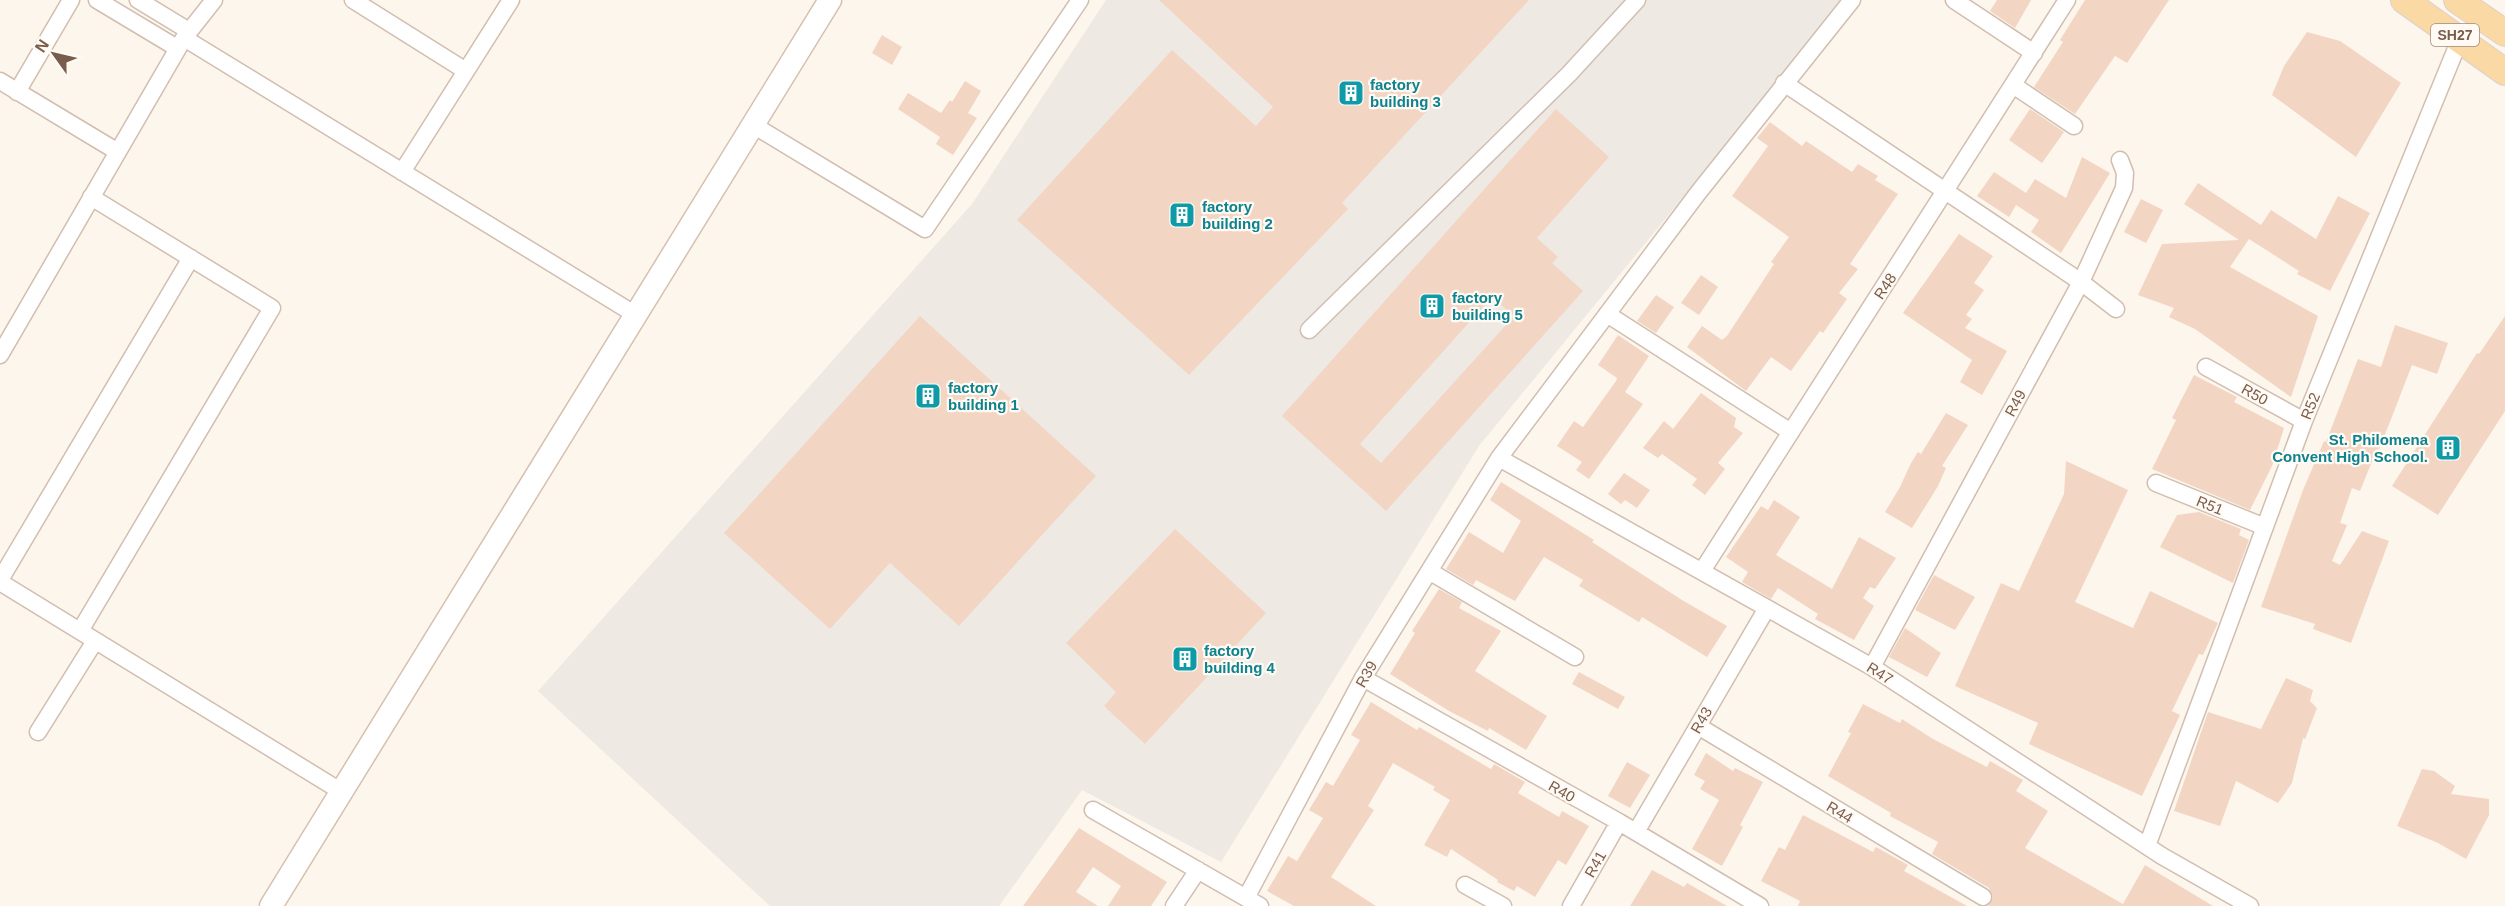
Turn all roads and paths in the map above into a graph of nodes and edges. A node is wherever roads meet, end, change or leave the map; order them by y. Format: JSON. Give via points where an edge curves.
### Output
{"nodes":[{"id":1,"x":71,"y":0,"type":"edge"},
{"id":2,"x":97,"y":0,"type":"edge"},
{"id":3,"x":138,"y":0,"type":"edge"},
{"id":4,"x":214,"y":0,"type":"edge"},
{"id":5,"x":353,"y":0,"type":"edge"},
{"id":6,"x":511,"y":0,"type":"edge"},
{"id":7,"x":830,"y":0,"type":"edge"},
{"id":8,"x":1080,"y":0,"type":"edge"},
{"id":9,"x":1637,"y":0,"type":"edge"},
{"id":10,"x":1852,"y":0,"type":"edge"},
{"id":11,"x":1954,"y":0,"type":"edge"},
{"id":12,"x":2067,"y":0,"type":"edge"},
{"id":13,"x":2404,"y":0,"type":"edge"},
{"id":14,"x":2457,"y":0,"type":"edge"},
{"id":15,"x":2505,"y":33,"type":"edge"},
{"id":16,"x":183,"y":39,"type":"junction"},
{"id":17,"x":2460,"y":39,"type":"junction"},
{"id":18,"x":2034,"y":53,"type":"junction"},
{"id":19,"x":466,"y":71,"type":"junction"},
{"id":20,"x":2505,"y":72,"type":"edge"},
{"id":21,"x":0,"y":81,"type":"edge"},
{"id":22,"x":1784,"y":83,"type":"junction"},
{"id":23,"x":2013,"y":85,"type":"junction"},
{"id":24,"x":17,"y":92,"type":"junction"},
{"id":25,"x":753,"y":125,"type":"junction"},
{"id":26,"x":2074,"y":126,"type":"dead end"},
{"id":27,"x":118,"y":152,"type":"junction"},
{"id":28,"x":2120,"y":160,"type":"dead end"},
{"id":29,"x":402,"y":172,"type":"junction"},
{"id":30,"x":1945,"y":192,"type":"junction"},
{"id":31,"x":91,"y":198,"type":"junction"},
{"id":32,"x":191,"y":258,"type":"junction"},
{"id":33,"x":2081,"y":282,"type":"junction"},
{"id":34,"x":2116,"y":309,"type":"dead end"},
{"id":35,"x":1607,"y":314,"type":"junction"},
{"id":36,"x":636,"y":315,"type":"junction"},
{"id":37,"x":1309,"y":330,"type":"dead end"},
{"id":38,"x":5,"y":334,"type":"edge"},
{"id":39,"x":0,"y":355,"type":"edge"},
{"id":40,"x":2206,"y":367,"type":"dead end"},
{"id":41,"x":2304,"y":422,"type":"junction"},
{"id":42,"x":1791,"y":432,"type":"junction"},
{"id":43,"x":1499,"y":458,"type":"junction"},
{"id":44,"x":2156,"y":483,"type":"dead end"},
{"id":45,"x":2265,"y":528,"type":"junction"},
{"id":46,"x":1429,"y":571,"type":"junction"},
{"id":47,"x":1702,"y":571,"type":"junction"},
{"id":48,"x":0,"y":581,"type":"edge"},
{"id":49,"x":1767,"y":608,"type":"junction"},
{"id":50,"x":80,"y":631,"type":"junction"},
{"id":51,"x":95,"y":641,"type":"junction"},
{"id":52,"x":1575,"y":657,"type":"dead end"},
{"id":53,"x":1872,"y":667,"type":"junction"},
{"id":54,"x":1363,"y":678,"type":"junction"},
{"id":55,"x":1698,"y":726,"type":"junction"},
{"id":56,"x":38,"y":732,"type":"dead end"},
{"id":57,"x":342,"y":792,"type":"junction"},
{"id":58,"x":1093,"y":810,"type":"dead end"},
{"id":59,"x":1618,"y":822,"type":"junction"},
{"id":60,"x":1636,"y":832,"type":"junction"},
{"id":61,"x":2147,"y":846,"type":"junction"},
{"id":62,"x":1197,"y":870,"type":"junction"},
{"id":63,"x":1466,"y":885,"type":"dead end"},
{"id":64,"x":1983,"y":897,"type":"dead end"},
{"id":65,"x":1253,"y":902,"type":"edge"},
{"id":66,"x":272,"y":906,"type":"edge"},
{"id":67,"x":1174,"y":906,"type":"edge"},
{"id":68,"x":1503,"y":906,"type":"edge"},
{"id":69,"x":1571,"y":906,"type":"edge"},
{"id":70,"x":1760,"y":906,"type":"edge"},
{"id":71,"x":2250,"y":906,"type":"edge"}],
"edges":[{"from":1,"to":24,"type":"street"},
{"from":2,"to":16,"type":"street"},
{"from":3,"to":16,"type":"street"},
{"from":4,"to":16,"type":"street"},
{"from":5,"to":19,"type":"street"},
{"from":6,"to":19,"type":"street"},
{"from":7,"to":25,"type":"street"},
{"from":8,"to":25,"type":"street","via":[[925,229]]},
{"from":9,"to":37,"type":"street","via":[[1569,74]]},
{"from":10,"to":22,"type":"street","name":"R39"},
{"from":11,"to":18,"type":"street"},
{"from":12,"to":18,"type":"street","name":"R48"},
{"from":13,"to":17,"type":"main road","number":"SH27"},
{"from":14,"to":15,"type":"main road"},
{"from":16,"to":27,"type":"street"},
{"from":16,"to":29,"type":"street"},
{"from":17,"to":20,"type":"main road","number":"SH27"},
{"from":17,"to":41,"type":"street","name":"R52"},
{"from":18,"to":23,"type":"street","name":"R48"},
{"from":19,"to":29,"type":"street"},
{"from":21,"to":24,"type":"street"},
{"from":22,"to":30,"type":"street"},
{"from":22,"to":35,"type":"street","name":"R39"},
{"from":23,"to":26,"type":"street"},
{"from":23,"to":30,"type":"street","name":"R48"},
{"from":24,"to":27,"type":"street"},
{"from":25,"to":36,"type":"street"},
{"from":27,"to":31,"type":"street"},
{"from":28,"to":33,"type":"street","name":"R49","via":[[2125,173],[2124,188]]},
{"from":29,"to":36,"type":"street"},
{"from":30,"to":33,"type":"street"},
{"from":30,"to":42,"type":"street","name":"R48"},
{"from":31,"to":32,"type":"street"},
{"from":31,"to":38,"type":"street"},
{"from":32,"to":48,"type":"street"},
{"from":32,"to":50,"type":"street","via":[[272,308]]},
{"from":33,"to":34,"type":"street"},
{"from":33,"to":53,"type":"street","name":"R49"},
{"from":35,"to":42,"type":"street"},
{"from":35,"to":43,"type":"street","name":"R39"},
{"from":36,"to":57,"type":"street"},
{"from":38,"to":39,"type":"street"},
{"from":40,"to":41,"type":"street","name":"R50"},
{"from":41,"to":45,"type":"street","name":"R52"},
{"from":42,"to":47,"type":"street","name":"R48"},
{"from":43,"to":46,"type":"street","name":"R39"},
{"from":43,"to":47,"type":"street","name":"R47"},
{"from":44,"to":45,"type":"street","name":"R51"},
{"from":45,"to":61,"type":"street","name":"R52"},
{"from":46,"to":52,"type":"street"},
{"from":46,"to":54,"type":"street","name":"R39"},
{"from":47,"to":49,"type":"street","name":"R47"},
{"from":48,"to":50,"type":"street"},
{"from":49,"to":53,"type":"street","name":"R47"},
{"from":49,"to":55,"type":"street","name":"R43"},
{"from":50,"to":51,"type":"street"},
{"from":51,"to":56,"type":"street"},
{"from":51,"to":57,"type":"street"},
{"from":53,"to":61,"type":"street","name":"R47"},
{"from":54,"to":59,"type":"street","name":"R40"},
{"from":54,"to":65,"type":"street","name":"R39"},
{"from":55,"to":60,"type":"street","name":"R43"},
{"from":55,"to":64,"type":"street","name":"R44"},
{"from":57,"to":66,"type":"street"},
{"from":58,"to":62,"type":"street"},
{"from":59,"to":60,"type":"street","name":"R40"},
{"from":59,"to":69,"type":"street","name":"R41"},
{"from":60,"to":70,"type":"street","name":"R40"},
{"from":61,"to":71,"type":"street","name":"R47"},
{"from":62,"to":65,"type":"street"},
{"from":62,"to":67,"type":"street"},
{"from":63,"to":68,"type":"street"}]}
